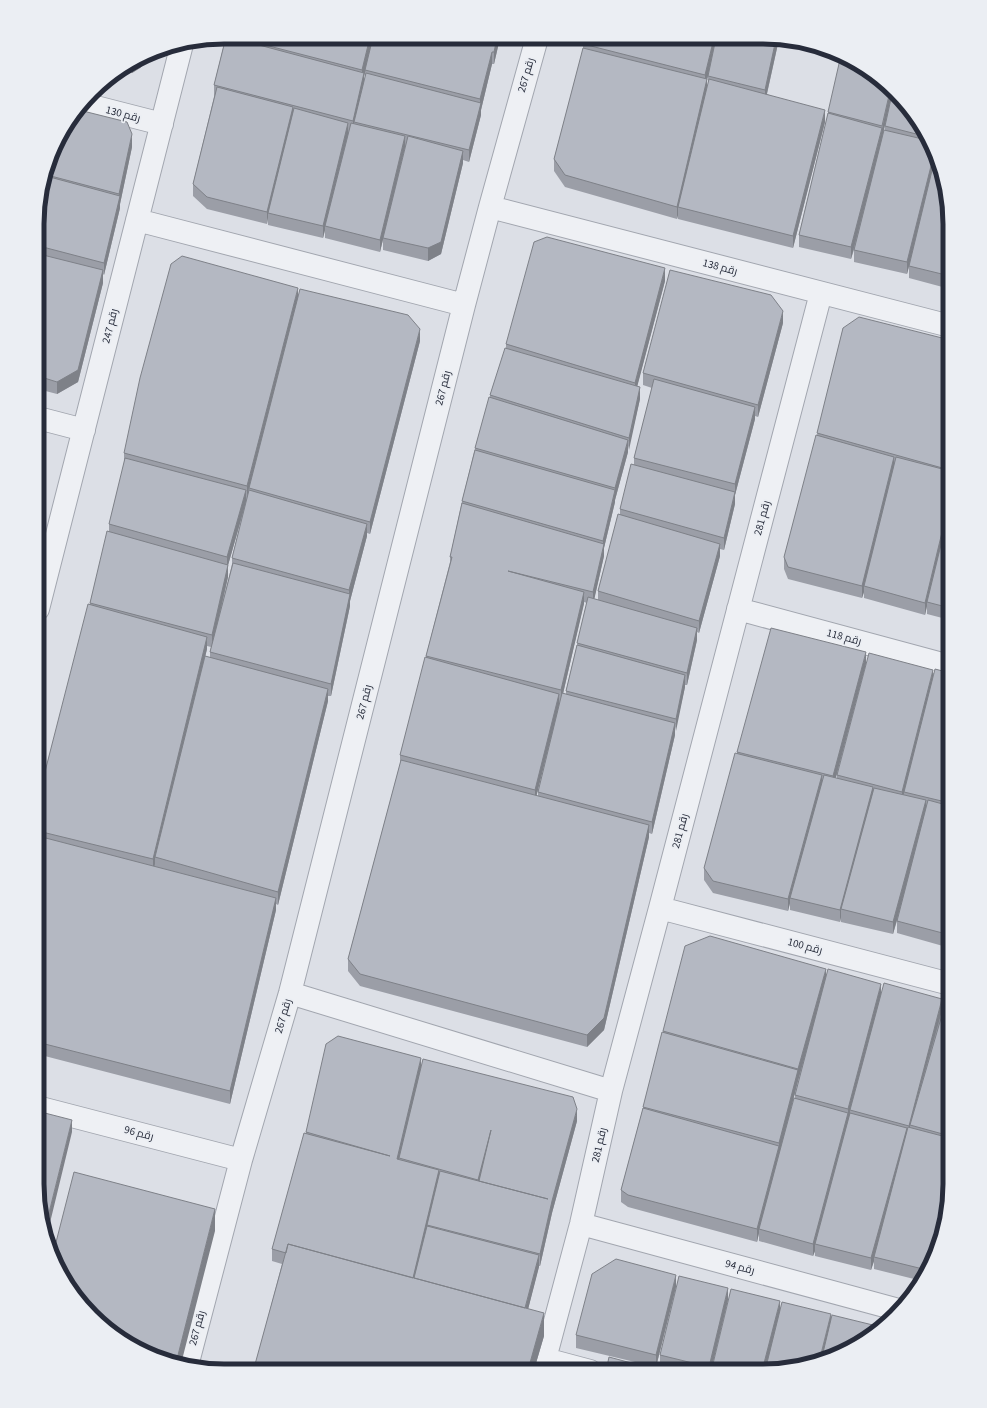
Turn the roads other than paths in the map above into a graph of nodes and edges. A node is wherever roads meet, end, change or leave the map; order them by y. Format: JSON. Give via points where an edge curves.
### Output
{"nodes":[{"id":1,"x":535,"y":44,"type":"edge"},
{"id":2,"x":181,"y":49,"type":"edge"},
{"id":3,"x":89,"y":105,"type":"edge"},
{"id":4,"x":162,"y":124,"type":"junction"},
{"id":5,"x":490,"y":207,"type":"junction"},
{"id":6,"x":137,"y":220,"type":"junction"},
{"id":7,"x":821,"y":293,"type":"junction"},
{"id":8,"x":464,"y":305,"type":"junction"},
{"id":9,"x":943,"y":324,"type":"edge"},
{"id":10,"x":44,"y":420,"type":"edge"},
{"id":11,"x":84,"y":430,"type":"junction"},
{"id":12,"x":44,"y":586,"type":"edge"},
{"id":13,"x":738,"y":609,"type":"junction"},
{"id":14,"x":943,"y":664,"type":"edge"},
{"id":15,"x":660,"y":908,"type":"junction"},
{"id":16,"x":943,"y":982,"type":"edge"},
{"id":17,"x":290,"y":993,"type":"junction"},
{"id":18,"x":611,"y":1091,"type":"junction"},
{"id":19,"x":44,"y":1109,"type":"edge"},
{"id":20,"x":241,"y":1160,"type":"junction"},
{"id":21,"x":581,"y":1224,"type":"junction"},
{"id":22,"x":893,"y":1308,"type":"edge"},
{"id":23,"x":188,"y":1361,"type":"edge"},
{"id":24,"x":544,"y":1364,"type":"edge"}],
"edges":[{"from":1,"to":5,"type":"street","name":"رقم 267"},
{"from":2,"to":4,"type":"street","name":"رقم 247"},
{"from":3,"to":4,"type":"street","name":"رقم 130"},
{"from":4,"to":6,"type":"street","name":"رقم 247"},
{"from":5,"to":7,"type":"street","name":"رقم 138"},
{"from":5,"to":8,"type":"street","name":"رقم 267"},
{"from":6,"to":8,"type":"street"},
{"from":6,"to":11,"type":"street","name":"رقم 247"},
{"from":7,"to":9,"type":"street","name":"رقم 138"},
{"from":7,"to":13,"type":"street","name":"رقم 281"},
{"from":8,"to":17,"type":"street","name":"رقم 267"},
{"from":10,"to":11,"type":"street"},
{"from":11,"to":12,"type":"street","name":"رقم 247"},
{"from":13,"to":14,"type":"street","name":"رقم 118"},
{"from":13,"to":15,"type":"street","name":"رقم 281"},
{"from":15,"to":16,"type":"street","name":"رقم 100"},
{"from":15,"to":18,"type":"street","name":"رقم 281"},
{"from":17,"to":18,"type":"street"},
{"from":17,"to":20,"type":"street","name":"رقم 267"},
{"from":18,"to":21,"type":"street","name":"رقم 281"},
{"from":19,"to":20,"type":"street","name":"رقم 96"},
{"from":20,"to":23,"type":"street","name":"رقم 267"},
{"from":21,"to":22,"type":"street","name":"رقم 94"},
{"from":21,"to":24,"type":"street","name":"رقم 281"}]}
